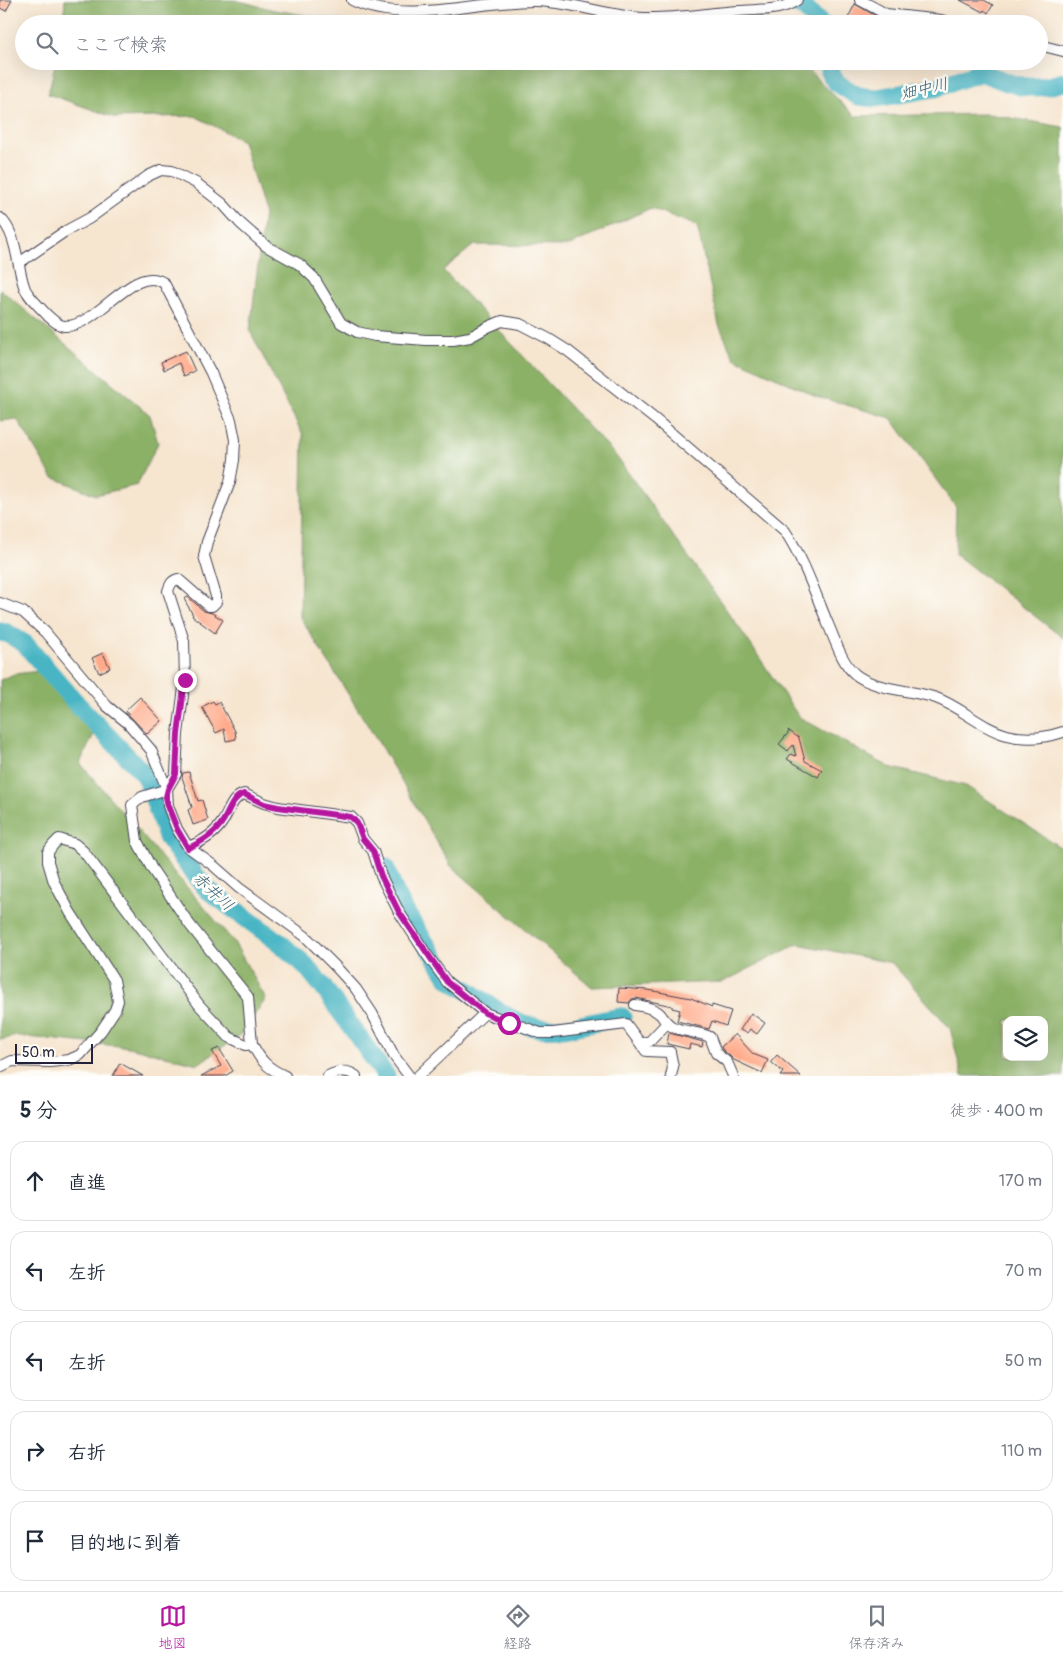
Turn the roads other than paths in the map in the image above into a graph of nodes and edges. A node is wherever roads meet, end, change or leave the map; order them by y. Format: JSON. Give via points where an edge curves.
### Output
{"nodes":[{"id":1,"x":352,"y":0,"type":"edge"},
{"id":2,"x":797,"y":0,"type":"edge"},
{"id":3,"x":860,"y":0,"type":"edge"},
{"id":4,"x":626,"y":15,"type":"edge"},
{"id":5,"x":695,"y":15,"type":"edge"},
{"id":6,"x":895,"y":15,"type":"edge"},
{"id":7,"x":1048,"y":47,"type":"edge"},
{"id":8,"x":1063,"y":51,"type":"edge"},
{"id":9,"x":0,"y":218,"type":"edge"},
{"id":10,"x":19,"y":263,"type":"junction"},
{"id":11,"x":0,"y":603,"type":"edge"},
{"id":12,"x":1063,"y":732,"type":"edge"},
{"id":13,"x":164,"y":790,"type":"junction"},
{"id":14,"x":188,"y":848,"type":"junction"},
{"id":15,"x":635,"y":1004,"type":"dead end"},
{"id":16,"x":485,"y":1013,"type":"junction"},
{"id":17,"x":667,"y":1023,"type":"junction"},
{"id":18,"x":252,"y":1044,"type":"junction"},
{"id":19,"x":641,"y":1044,"type":"junction"},
{"id":20,"x":0,"y":1067,"type":"edge"},
{"id":21,"x":285,"y":1076,"type":"edge"},
{"id":22,"x":328,"y":1076,"type":"edge"},
{"id":23,"x":356,"y":1076,"type":"edge"},
{"id":24,"x":408,"y":1076,"type":"edge"},
{"id":25,"x":418,"y":1076,"type":"edge"},
{"id":26,"x":671,"y":1076,"type":"edge"},
{"id":27,"x":733,"y":1076,"type":"edge"}],
"edges":[{"from":1,"to":4,"type":"street","via":[[389,11],[556,2]]},
{"from":2,"to":5,"type":"street","via":[[782,8]]},
{"from":3,"to":6,"type":"street","via":[[886,14]]},
{"from":7,"to":8,"type":"street"},
{"from":9,"to":10,"type":"street","via":[[5,222]]},
{"from":10,"to":12,"type":"street","via":[[148,176],[161,170],[172,171],[196,183],[223,204],[266,246],[299,264],[314,278],[341,323],[357,332],[453,340],[470,337],[502,321],[520,324],[568,351],[656,420],[785,531],[797,550],[841,655],[856,674],[874,684],[936,698],[1007,735],[1032,738]]},
{"from":10,"to":13,"type":"street","via":[[24,288],[56,323],[63,326],[77,325],[133,284],[150,278],[164,283],[231,420],[235,440],[230,482],[206,542],[204,556],[216,602],[209,606],[178,580],[170,584],[168,591],[184,641],[185,680],[176,774]]},
{"from":11,"to":13,"type":"street","via":[[23,612],[107,706],[129,724],[151,750]]},
{"from":13,"to":14,"type":"street","via":[[177,829]]},
{"from":13,"to":18,"type":"street","via":[[132,804],[137,841],[190,925],[248,997]]},
{"from":14,"to":16,"type":"street","via":[[208,837],[223,821],[238,796],[244,794],[264,804],[351,817],[373,851],[399,912],[427,955],[447,982]]},
{"from":14,"to":24,"type":"street","via":[[305,936],[336,967],[372,1013]]},
{"from":15,"to":17,"type":"street","via":[[659,1013]]},
{"from":16,"to":19,"type":"street","via":[[540,1033],[626,1024]]},
{"from":16,"to":25,"type":"street"},
{"from":17,"to":19,"type":"street","via":[[650,1041]]},
{"from":17,"to":27,"type":"street","via":[[710,1037],[716,1053],[727,1062]]},
{"from":18,"to":20,"type":"street","via":[[246,1045],[229,1037],[200,1006],[84,852],[76,844],[59,839],[48,852],[54,882],[114,980],[118,1001],[101,1031],[80,1055],[50,1062],[12,1061]]},
{"from":18,"to":21,"type":"street","via":[[261,1061]]},
{"from":19,"to":26,"type":"street","via":[[646,1051],[670,1052]]},
{"from":22,"to":23,"type":"street","via":[[336,1072],[351,1072]]}]}
